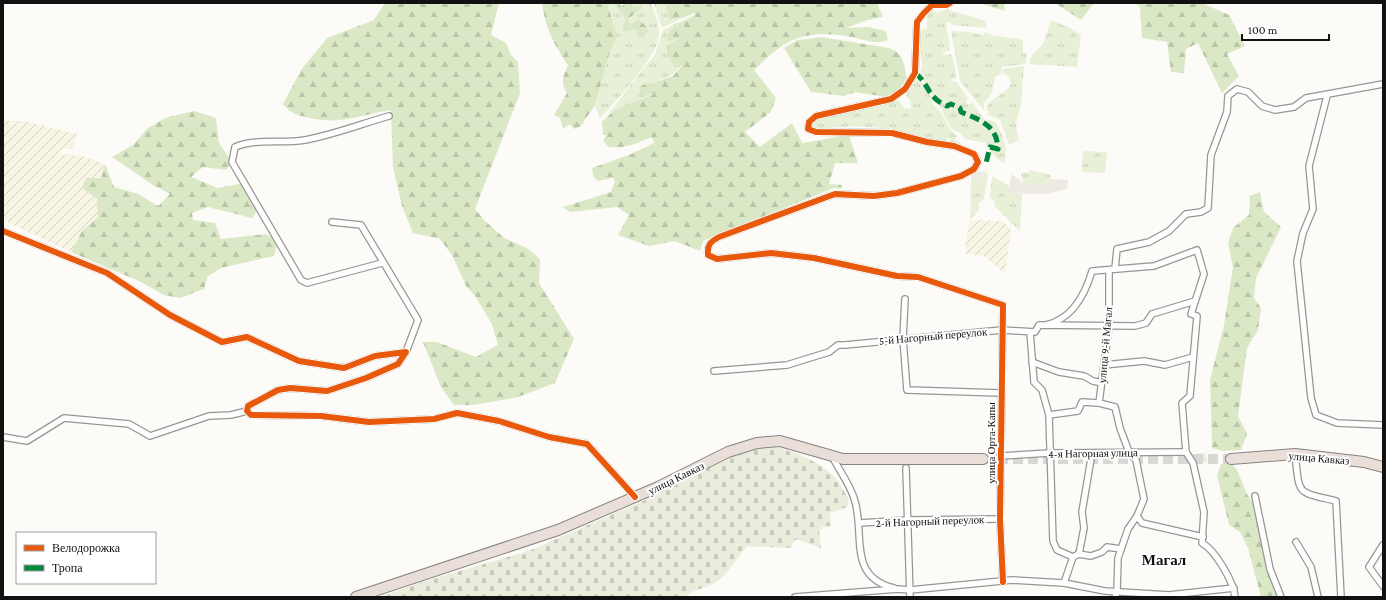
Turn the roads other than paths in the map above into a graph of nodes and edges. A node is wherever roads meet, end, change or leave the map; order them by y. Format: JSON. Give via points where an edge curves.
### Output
{"nodes":[{"id":1,"x":950,"y":3,"type":"edge"},
{"id":2,"x":1383,"y":84,"type":"edge"},
{"id":3,"x":1327,"y":96,"type":"junction"},
{"id":4,"x":388,"y":116,"type":"dead end"},
{"id":5,"x":332,"y":222,"type":"dead end"},
{"id":6,"x":3,"y":231,"type":"edge"},
{"id":7,"x":382,"y":263,"type":"junction"},
{"id":8,"x":1112,"y":270,"type":"junction"},
{"id":9,"x":906,"y":299,"type":"dead end"},
{"id":10,"x":1195,"y":300,"type":"junction"},
{"id":11,"x":1046,"y":325,"type":"junction"},
{"id":12,"x":1109,"y":326,"type":"junction"},
{"id":13,"x":1002,"y":330,"type":"junction"},
{"id":14,"x":1030,"y":332,"type":"junction"},
{"id":15,"x":903,"y":339,"type":"junction"},
{"id":16,"x":406,"y":352,"type":"junction"},
{"id":17,"x":1193,"y":357,"type":"junction"},
{"id":18,"x":1032,"y":362,"type":"junction"},
{"id":19,"x":1104,"y":365,"type":"junction"},
{"id":20,"x":714,"y":371,"type":"dead end"},
{"id":21,"x":1102,"y":383,"type":"junction"},
{"id":22,"x":1001,"y":393,"type":"junction"},
{"id":23,"x":1099,"y":403,"type":"junction"},
{"id":24,"x":247,"y":411,"type":"junction"},
{"id":25,"x":1049,"y":415,"type":"junction"},
{"id":26,"x":1383,"y":425,"type":"edge"},
{"id":27,"x":3,"y":437,"type":"edge"},
{"id":28,"x":1129,"y":452,"type":"junction"},
{"id":29,"x":1186,"y":452,"type":"junction"},
{"id":30,"x":1050,"y":453,"type":"junction"},
{"id":31,"x":1092,"y":453,"type":"junction"},
{"id":32,"x":1295,"y":454,"type":"junction"},
{"id":33,"x":832,"y":456,"type":"junction"},
{"id":34,"x":1000,"y":456,"type":"junction"},
{"id":35,"x":983,"y":459,"type":"tunnel mouth"},
{"id":36,"x":1231,"y":459,"type":"tunnel mouth"},
{"id":37,"x":1383,"y":467,"type":"edge"},
{"id":38,"x":906,"y":468,"type":"dead end"},
{"id":39,"x":1256,"y":496,"type":"dead end"},
{"id":40,"x":635,"y":497,"type":"junction"},
{"id":41,"x":1137,"y":516,"type":"junction"},
{"id":42,"x":1000,"y":519,"type":"junction"},
{"id":43,"x":908,"y":520,"type":"junction"},
{"id":44,"x":860,"y":523,"type":"junction"},
{"id":45,"x":1203,"y":537,"type":"junction"},
{"id":46,"x":1296,"y":542,"type":"dead end"},
{"id":47,"x":1383,"y":545,"type":"edge"},
{"id":48,"x":1122,"y":549,"type":"junction"},
{"id":49,"x":1075,"y":556,"type":"junction"},
{"id":50,"x":1003,"y":582,"type":"junction"},
{"id":51,"x":1064,"y":583,"type":"junction"},
{"id":52,"x":1383,"y":586,"type":"edge"},
{"id":53,"x":1234,"y":588,"type":"junction"},
{"id":54,"x":898,"y":589,"type":"junction"},
{"id":55,"x":910,"y":590,"type":"junction"},
{"id":56,"x":1117,"y":595,"type":"edge"},
{"id":57,"x":1169,"y":596,"type":"edge"},
{"id":58,"x":356,"y":597,"type":"edge"},
{"id":59,"x":795,"y":597,"type":"edge"},
{"id":60,"x":910,"y":597,"type":"edge"},
{"id":61,"x":1235,"y":597,"type":"edge"},
{"id":62,"x":1281,"y":597,"type":"edge"},
{"id":63,"x":1318,"y":597,"type":"edge"},
{"id":64,"x":1341,"y":597,"type":"edge"}],
"edges":[{"from":1,"to":13,"type":"street","name":"улица Орта-Капы","via":[[932,5],[917,22],[916,73],[905,89],[891,99],[816,116],[808,129],[816,132],[892,133],[954,146],[974,154],[978,162],[976,166],[961,176],[897,193],[874,196],[835,194],[719,237],[710,242],[707,249],[708,255],[717,259],[771,253],[814,258],[897,276],[918,277],[1002,305]]},
{"from":2,"to":3,"type":"street"},
{"from":3,"to":8,"type":"street","name":"улица 9-й Магал","via":[[1306,98],[1294,107],[1275,110],[1262,106],[1248,92],[1238,89],[1228,96],[1226,112],[1211,155],[1208,208],[1201,212],[1186,214],[1169,231],[1149,242],[1117,249]]},
{"from":3,"to":26,"type":"street","via":[[1309,166],[1313,209],[1303,233],[1297,261],[1311,398],[1316,415],[1337,424]]},
{"from":4,"to":7,"type":"street","via":[[305,140],[247,142],[235,147],[232,162],[301,280],[307,283]]},
{"from":5,"to":7,"type":"street","via":[[361,225]]},
{"from":6,"to":16,"type":"street","via":[[107,273],[170,315],[222,342],[247,337],[299,361],[344,368],[375,356]]},
{"from":7,"to":16,"type":"street","via":[[418,320]]},
{"from":8,"to":10,"type":"street","via":[[1154,266],[1197,250],[1204,274]]},
{"from":8,"to":11,"type":"street","via":[[1092,271],[1077,303],[1058,322]]},
{"from":8,"to":12,"type":"street","name":"улица 9-й Магал"},
{"from":9,"to":15,"type":"street"},
{"from":10,"to":12,"type":"street","name":"5-й Нагорный переулок","via":[[1152,314],[1146,323],[1135,326]]},
{"from":10,"to":17,"type":"street","via":[[1191,314],[1197,316]]},
{"from":11,"to":12,"type":"street","name":"5-й Нагорный переулок"},
{"from":11,"to":14,"type":"street","name":"5-й Нагорный переулок","via":[[1039,325],[1036,332]]},
{"from":12,"to":19,"type":"street","name":"улица 9-й Магал"},
{"from":13,"to":14,"type":"street","name":"5-й Нагорный переулок"},
{"from":13,"to":15,"type":"street","name":"5-й Нагорный переулок"},
{"from":13,"to":22,"type":"street","name":"улица Орта-Капы"},
{"from":14,"to":18,"type":"street"},
{"from":15,"to":20,"type":"street","name":"5-й Нагорный переулок","via":[[838,345],[828,352],[787,366]]},
{"from":15,"to":22,"type":"street","via":[[907,390]]},
{"from":16,"to":24,"type":"street","via":[[398,364],[366,378],[327,391],[290,388],[278,390],[248,406]]},
{"from":17,"to":19,"type":"street","via":[[1165,365],[1144,361]]},
{"from":17,"to":29,"type":"street","via":[[1190,396],[1182,403]]},
{"from":18,"to":21,"type":"street"},
{"from":18,"to":25,"type":"street","via":[[1034,382],[1042,390]]},
{"from":19,"to":21,"type":"street","name":"улица 9-й Магал"},
{"from":21,"to":23,"type":"street","name":"улица 9-й Магал"},
{"from":22,"to":34,"type":"street","name":"улица Орта-Капы"},
{"from":23,"to":25,"type":"street","via":[[1082,402],[1078,411]]},
{"from":23,"to":28,"type":"street","via":[[1115,407]]},
{"from":24,"to":27,"type":"street","via":[[209,416],[150,436],[129,424],[64,418],[27,441]]},
{"from":24,"to":40,"type":"street","via":[[251,415],[321,416],[369,422],[434,419],[457,413],[499,421],[548,437],[587,444]]},
{"from":25,"to":30,"type":"street"},
{"from":28,"to":29,"type":"street","name":"4-я Нагорная улица"},
{"from":28,"to":31,"type":"street","name":"4-я Нагорная улица"},
{"from":28,"to":41,"type":"street","via":[[1136,460],[1144,499]]},
{"from":29,"to":45,"type":"street","via":[[1193,463],[1202,502],[1205,520]]},
{"from":30,"to":31,"type":"street","name":"4-я Нагорная улица"},
{"from":30,"to":34,"type":"street","name":"4-я Нагорная улица"},
{"from":30,"to":49,"type":"street","via":[[1053,541],[1057,550]]},
{"from":31,"to":49,"type":"street","via":[[1082,512],[1084,528]]},
{"from":32,"to":36,"type":"highway","name":"улица Кавказ"},
{"from":32,"to":37,"type":"highway","name":"улица Кавказ","via":[[1364,462]]},
{"from":32,"to":64,"type":"street","via":[[1299,487],[1304,493],[1336,501]]},
{"from":33,"to":35,"type":"highway","name":"улица Кавказ","via":[[860,460]]},
{"from":33,"to":40,"type":"highway","name":"улица Кавказ","via":[[780,441],[757,443],[728,452]]},
{"from":33,"to":44,"type":"street","via":[[854,498]]},
{"from":34,"to":42,"type":"street","name":"улица Орта-Капы"},
{"from":38,"to":43,"type":"street"},
{"from":39,"to":62,"type":"street","via":[[1270,569]]},
{"from":40,"to":58,"type":"highway","name":"улица Кавказ","via":[[537,538]]},
{"from":41,"to":45,"type":"street","via":[[1142,523]]},
{"from":41,"to":48,"type":"street","via":[[1128,529]]},
{"from":42,"to":43,"type":"street","name":"2-й Нагорный переулок"},
{"from":42,"to":50,"type":"street","name":"улица Орта-Капы"},
{"from":43,"to":44,"type":"street","name":"2-й Нагорный переулок"},
{"from":43,"to":55,"type":"street"},
{"from":44,"to":54,"type":"street","via":[[860,548],[864,569],[876,580]]},
{"from":45,"to":53,"type":"street","via":[[1202,543],[1214,552]]},
{"from":46,"to":63,"type":"street","via":[[1311,567]]},
{"from":47,"to":52,"type":"street","via":[[1369,567]]},
{"from":48,"to":49,"type":"street","via":[[1107,547],[1091,556]]},
{"from":48,"to":56,"type":"street","via":[[1118,558]]},
{"from":49,"to":51,"type":"street"},
{"from":50,"to":51,"type":"street","via":[[1012,580]]},
{"from":50,"to":55,"type":"street"},
{"from":51,"to":56,"type":"street"},
{"from":53,"to":57,"type":"street"},
{"from":53,"to":61,"type":"street"},
{"from":54,"to":55,"type":"street"},
{"from":54,"to":59,"type":"street"},
{"from":55,"to":60,"type":"street"},
{"from":56,"to":57,"type":"street"}]}
